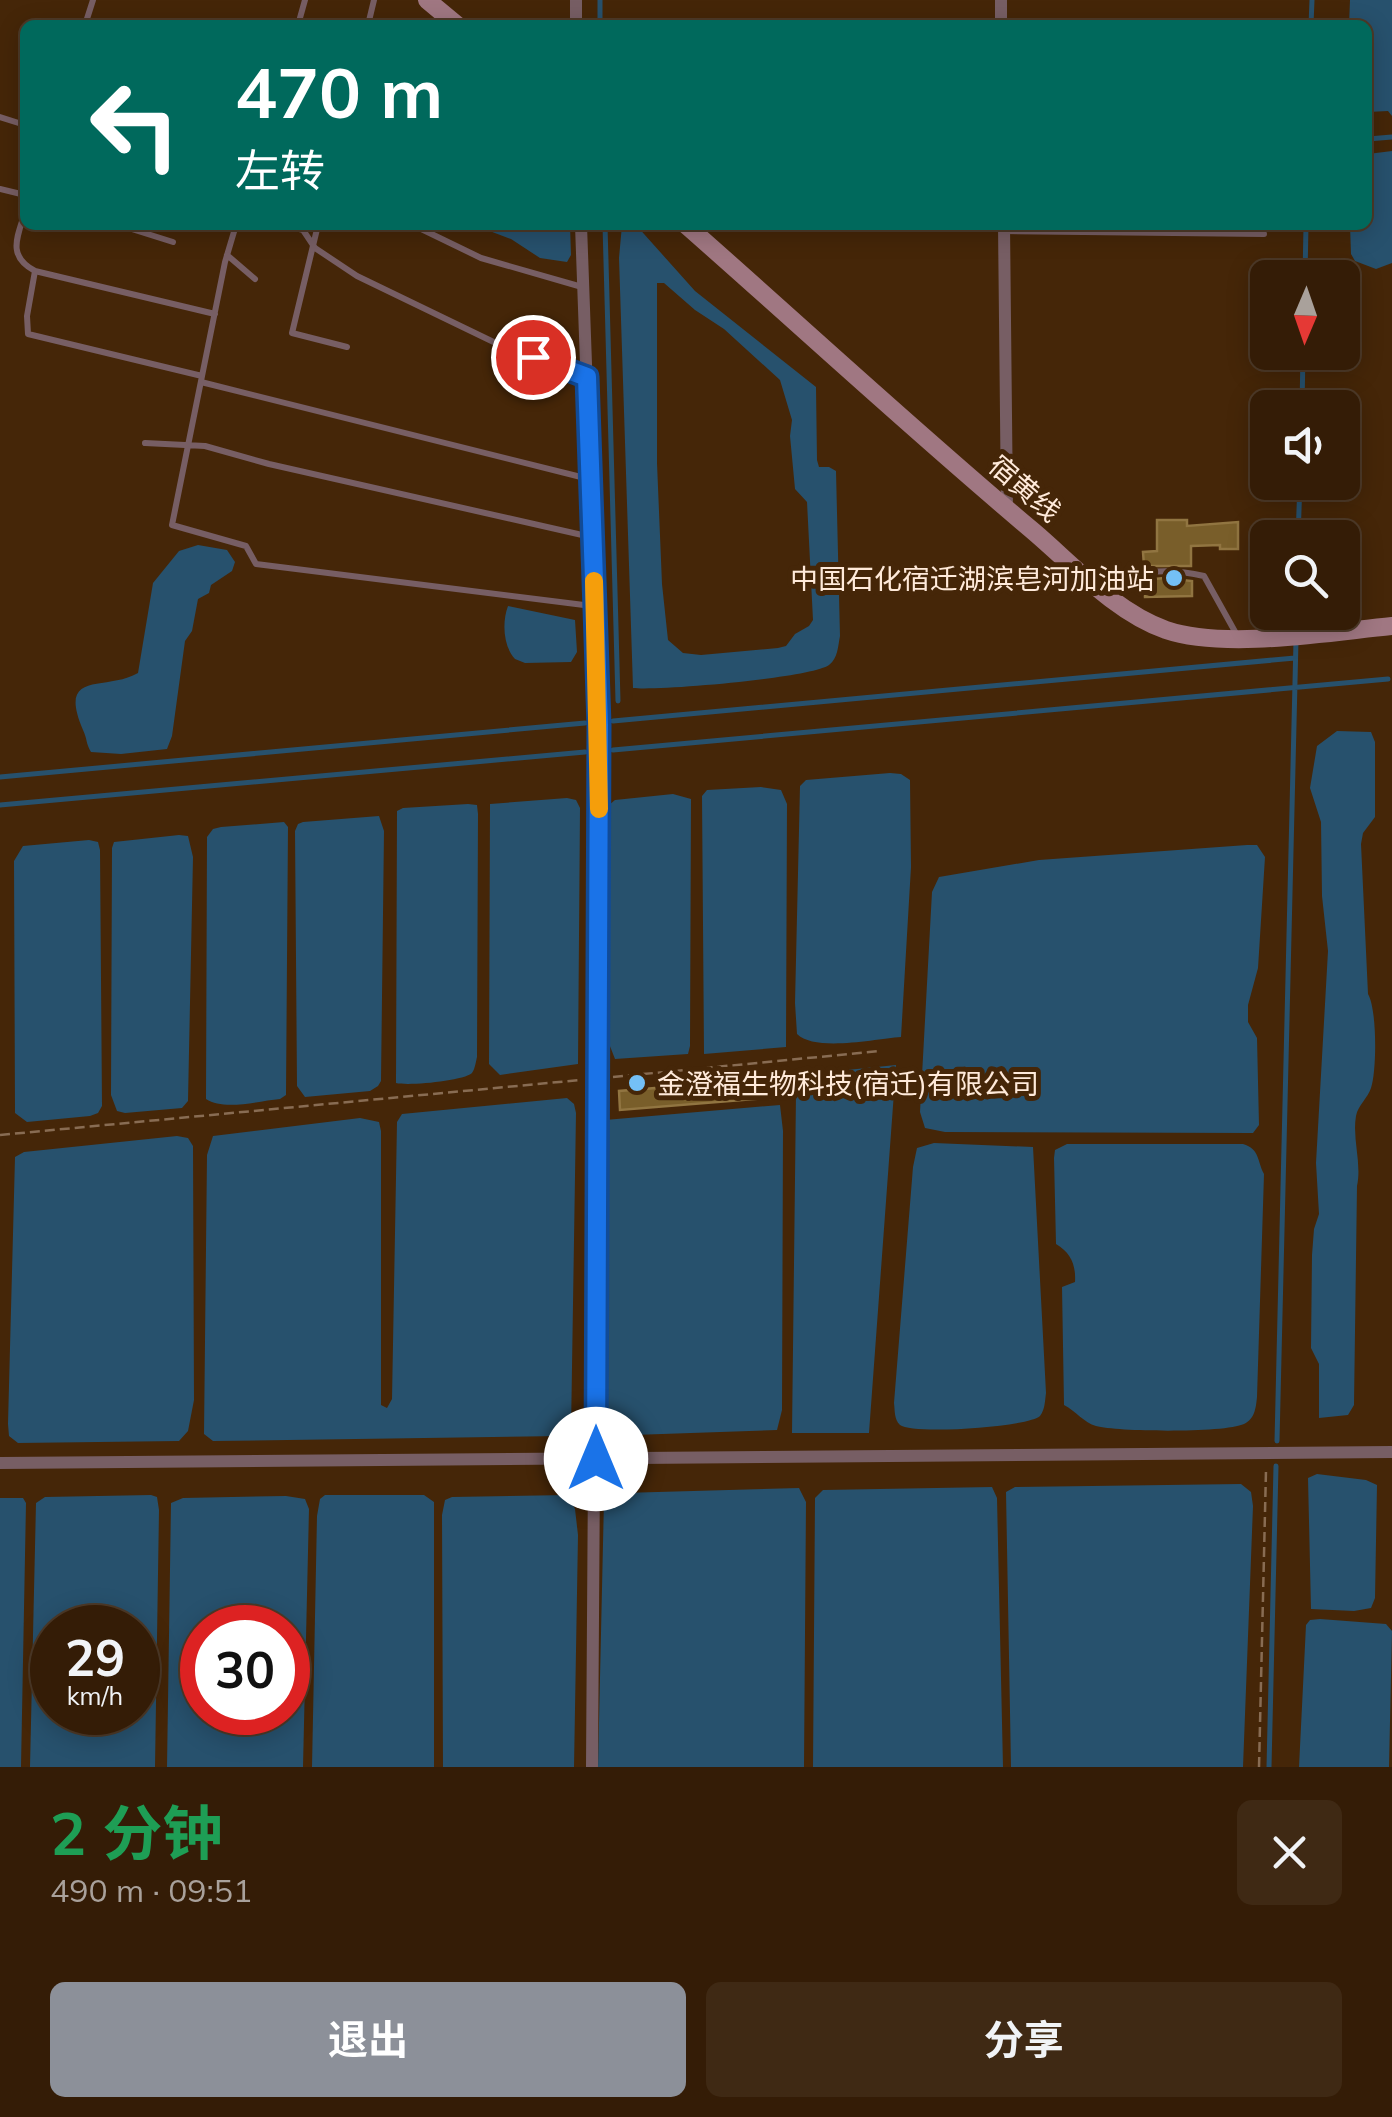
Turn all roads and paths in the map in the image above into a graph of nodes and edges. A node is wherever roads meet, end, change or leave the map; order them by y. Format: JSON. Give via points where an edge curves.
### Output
{"nodes":[{"id":1,"x":292,"y":0,"type":"edge"},
{"id":2,"x":428,"y":0,"type":"edge"},
{"id":3,"x":305,"y":2,"type":"edge"},
{"id":4,"x":451,"y":20,"type":"edge"},
{"id":5,"x":20,"y":230,"type":"edge"},
{"id":6,"x":136,"y":230,"type":"edge"},
{"id":7,"x":234,"y":230,"type":"edge"},
{"id":8,"x":302,"y":230,"type":"edge"},
{"id":9,"x":317,"y":230,"type":"edge"},
{"id":10,"x":423,"y":230,"type":"edge"},
{"id":11,"x":581,"y":230,"type":"edge"},
{"id":12,"x":692,"y":230,"type":"edge"},
{"id":13,"x":1004,"y":230,"type":"edge"},
{"id":14,"x":1091,"y":230,"type":"edge"},
{"id":15,"x":1264,"y":234,"type":"dead end"},
{"id":16,"x":174,"y":242,"type":"dead end"},
{"id":17,"x":313,"y":245,"type":"junction"},
{"id":18,"x":227,"y":255,"type":"junction"},
{"id":19,"x":36,"y":271,"type":"junction"},
{"id":20,"x":255,"y":278,"type":"dead end"},
{"id":21,"x":584,"y":287,"type":"junction"},
{"id":22,"x":214,"y":314,"type":"junction"},
{"id":23,"x":347,"y":347,"type":"dead end"},
{"id":24,"x":587,"y":377,"type":"junction"},
{"id":25,"x":201,"y":379,"type":"junction"},
{"id":26,"x":145,"y":443,"type":"dead end"},
{"id":27,"x":188,"y":443,"type":"junction"},
{"id":28,"x":590,"y":480,"type":"junction"},
{"id":29,"x":1007,"y":510,"type":"junction"},
{"id":30,"x":592,"y":537,"type":"junction"},
{"id":31,"x":1097,"y":585,"type":"junction"},
{"id":32,"x":595,"y":606,"type":"junction"},
{"id":33,"x":1392,"y":626,"type":"edge"},
{"id":34,"x":1238,"y":638,"type":"junction"},
{"id":35,"x":880,"y":1051,"type":"dead end"},
{"id":36,"x":598,"y":1078,"type":"junction"},
{"id":37,"x":0,"y":1135,"type":"edge"},
{"id":38,"x":1392,"y":1452,"type":"edge"},
{"id":39,"x":1266,"y":1453,"type":"junction"},
{"id":40,"x":596,"y":1459,"type":"junction"},
{"id":41,"x":0,"y":1462,"type":"edge"},
{"id":42,"x":592,"y":1767,"type":"edge"},
{"id":43,"x":1260,"y":1767,"type":"edge"}],
"edges":[{"from":1,"to":3,"type":"lane"},
{"from":2,"to":4,"type":"main road"},
{"from":5,"to":19,"type":"lane","via":[[17,257]]},
{"from":6,"to":16,"type":"lane"},
{"from":7,"to":18,"type":"lane"},
{"from":8,"to":17,"type":"lane"},
{"from":9,"to":17,"type":"lane"},
{"from":10,"to":21,"type":"lane","via":[[481,258]]},
{"from":11,"to":21,"type":"street"},
{"from":12,"to":29,"type":"main road","name":"宿黄线"},
{"from":13,"to":29,"type":"street"},
{"from":14,"to":15,"type":"lane"},
{"from":17,"to":23,"type":"lane","via":[[292,333]]},
{"from":17,"to":24,"type":"lane","via":[[374,284],[506,348]]},
{"from":18,"to":20,"type":"lane"},
{"from":18,"to":22,"type":"lane"},
{"from":19,"to":22,"type":"lane"},
{"from":19,"to":25,"type":"lane","via":[[28,334]]},
{"from":21,"to":24,"type":"street"},
{"from":22,"to":25,"type":"lane"},
{"from":24,"to":28,"type":"street"},
{"from":25,"to":27,"type":"lane"},
{"from":25,"to":28,"type":"lane"},
{"from":26,"to":27,"type":"lane"},
{"from":27,"to":30,"type":"lane"},
{"from":27,"to":32,"type":"lane","via":[[172,525],[246,546],[256,564]]},
{"from":28,"to":30,"type":"street"},
{"from":29,"to":31,"type":"main road","name":"宿黄线"},
{"from":30,"to":32,"type":"street"},
{"from":31,"to":34,"type":"main road","name":"宿黄线","via":[[1164,629]]},
{"from":31,"to":34,"type":"lane","via":[[1131,572],[1204,576]]},
{"from":32,"to":36,"type":"street"},
{"from":33,"to":34,"type":"main road","name":"宿黄线"},
{"from":35,"to":36,"type":"path"},
{"from":36,"to":37,"type":"path"},
{"from":36,"to":40,"type":"street"},
{"from":38,"to":39,"type":"street"},
{"from":39,"to":40,"type":"street"},
{"from":39,"to":43,"type":"path"},
{"from":40,"to":41,"type":"street"},
{"from":40,"to":42,"type":"street"}]}
